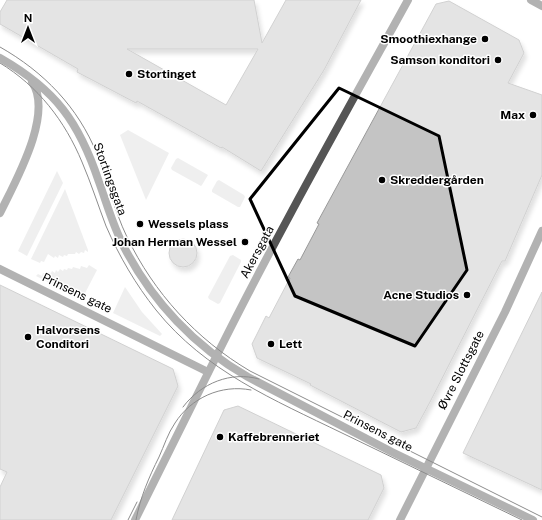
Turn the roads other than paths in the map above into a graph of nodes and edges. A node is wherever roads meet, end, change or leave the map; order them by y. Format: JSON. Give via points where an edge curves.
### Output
{"nodes":[{"id":1,"x":408,"y":0,"type":"edge"},
{"id":2,"x":531,"y":0,"type":"edge"},
{"id":3,"x":542,"y":6,"type":"edge"},
{"id":4,"x":0,"y":58,"type":"edge"},
{"id":5,"x":31,"y":79,"type":"junction"},
{"id":6,"x":0,"y":213,"type":"edge"},
{"id":7,"x":542,"y":231,"type":"edge"},
{"id":8,"x":0,"y":269,"type":"edge"},
{"id":9,"x":216,"y":357,"type":"junction"},
{"id":10,"x":208,"y":372,"type":"junction"},
{"id":11,"x":426,"y":468,"type":"junction"},
{"id":12,"x":135,"y":520,"type":"edge"},
{"id":13,"x":400,"y":520,"type":"edge"},
{"id":14,"x":533,"y":520,"type":"edge"}],
"edges":[{"from":1,"to":9,"type":"street","name":"Akersgata","via":[[232,323]]},
{"from":2,"to":3,"type":"street"},
{"from":4,"to":5,"type":"street","name":"Stortingsgata"},
{"from":5,"to":6,"type":"street","via":[[38,98],[36,130]]},
{"from":5,"to":9,"type":"street","name":"Stortingsgata","via":[[48,91],[67,113],[81,136],[121,241],[146,285],[167,311]]},
{"from":7,"to":11,"type":"street","name":"Øvre Slottsgate","via":[[505,312]]},
{"from":8,"to":10,"type":"street","name":"Prinsens gate"},
{"from":9,"to":10,"type":"street","name":"Akersgata"},
{"from":9,"to":11,"type":"street","name":"Prinsens gate"},
{"from":10,"to":12,"type":"street","name":"Akersgata"},
{"from":11,"to":13,"type":"street","name":"Øvre Slottsgate"},
{"from":11,"to":14,"type":"street","name":"Prinsens gate"}]}
